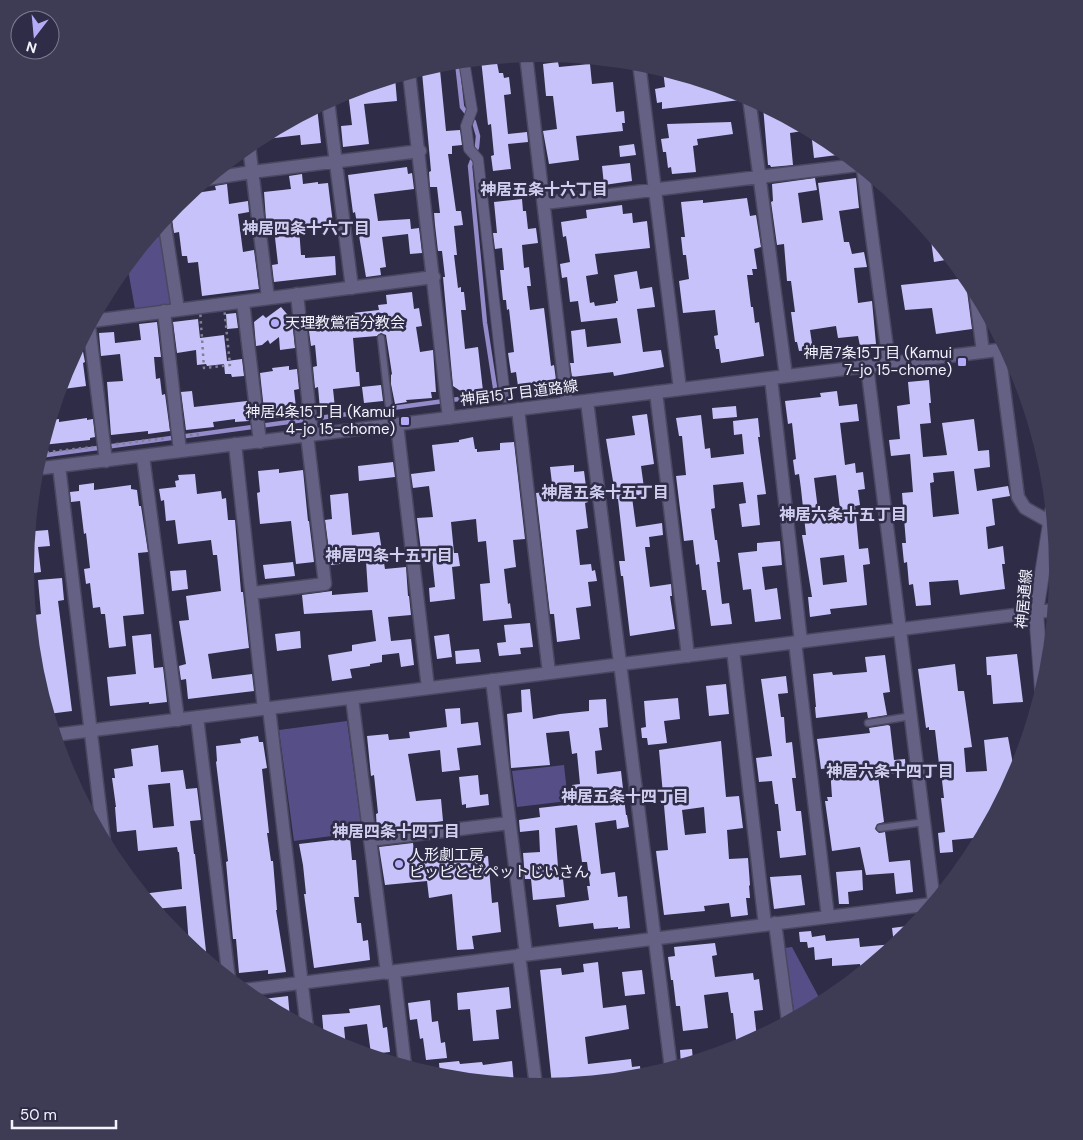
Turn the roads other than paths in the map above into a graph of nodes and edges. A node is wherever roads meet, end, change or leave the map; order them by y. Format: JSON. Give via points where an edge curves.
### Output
{"nodes":[{"id":1,"x":527,"y":62,"type":"edge"},
{"id":2,"x":465,"y":68,"type":"edge"},
{"id":3,"x":640,"y":72,"type":"edge"},
{"id":4,"x":411,"y":80,"type":"edge"},
{"id":5,"x":750,"y":108,"type":"edge"},
{"id":6,"x":329,"y":109,"type":"edge"},
{"id":7,"x":420,"y":151,"type":"junction"},
{"id":8,"x":249,"y":155,"type":"edge"},
{"id":9,"x":335,"y":162,"type":"junction"},
{"id":10,"x":850,"y":166,"type":"edge"},
{"id":11,"x":252,"y":172,"type":"junction"},
{"id":12,"x":759,"y":177,"type":"junction"},
{"id":13,"x":219,"y":178,"type":"edge"},
{"id":14,"x":864,"y":178,"type":"edge"},
{"id":15,"x":655,"y":189,"type":"junction"},
{"id":16,"x":545,"y":203,"type":"junction"},
{"id":17,"x":165,"y":229,"type":"edge"},
{"id":18,"x":434,"y":277,"type":"junction"},
{"id":19,"x":352,"y":288,"type":"junction"},
{"id":20,"x":298,"y":294,"type":"junction"},
{"id":21,"x":268,"y":298,"type":"junction"},
{"id":22,"x":243,"y":302,"type":"junction"},
{"id":23,"x":178,"y":310,"type":"junction"},
{"id":24,"x":978,"y":310,"type":"edge"},
{"id":25,"x":164,"y":311,"type":"junction"},
{"id":26,"x":101,"y":318,"type":"edge"},
{"id":27,"x":96,"y":327,"type":"edge"},
{"id":28,"x":381,"y":338,"type":"dead end"},
{"id":29,"x":999,"y":350,"type":"edge"},
{"id":30,"x":983,"y":352,"type":"junction"},
{"id":31,"x":1004,"y":361,"type":"edge"},
{"id":32,"x":890,"y":363,"type":"junction"},
{"id":33,"x":867,"y":366,"type":"junction"},
{"id":34,"x":786,"y":376,"type":"junction"},
{"id":35,"x":771,"y":378,"type":"junction"},
{"id":36,"x":680,"y":389,"type":"junction"},
{"id":37,"x":656,"y":392,"type":"junction"},
{"id":38,"x":505,"y":397,"type":"dead end"},
{"id":39,"x":587,"y":401,"type":"junction"},
{"id":40,"x":567,"y":403,"type":"junction"},
{"id":41,"x":518,"y":410,"type":"junction"},
{"id":42,"x":449,"y":418,"type":"junction"},
{"id":43,"x":394,"y":425,"type":"junction"},
{"id":44,"x":310,"y":435,"type":"junction"},
{"id":45,"x":260,"y":442,"type":"junction"},
{"id":46,"x":236,"y":444,"type":"junction"},
{"id":47,"x":180,"y":451,"type":"junction"},
{"id":48,"x":143,"y":456,"type":"junction"},
{"id":49,"x":106,"y":460,"type":"junction"},
{"id":50,"x":59,"y":466,"type":"junction"},
{"id":51,"x":45,"y":468,"type":"edge"},
{"id":52,"x":1046,"y":514,"type":"edge"},
{"id":53,"x":1048,"y":536,"type":"edge"},
{"id":54,"x":252,"y":593,"type":"junction"},
{"id":55,"x":1047,"y":611,"type":"edge"},
{"id":56,"x":1036,"y":612,"type":"junction"},
{"id":57,"x":901,"y":629,"type":"junction"},
{"id":58,"x":798,"y":642,"type":"junction"},
{"id":59,"x":733,"y":650,"type":"junction"},
{"id":60,"x":688,"y":656,"type":"junction"},
{"id":61,"x":620,"y":664,"type":"junction"},
{"id":62,"x":1040,"y":664,"type":"edge"},
{"id":63,"x":549,"y":673,"type":"junction"},
{"id":64,"x":492,"y":680,"type":"junction"},
{"id":65,"x":428,"y":688,"type":"junction"},
{"id":66,"x":352,"y":698,"type":"junction"},
{"id":67,"x":267,"y":709,"type":"junction"},
{"id":68,"x":912,"y":716,"type":"junction"},
{"id":69,"x":197,"y":717,"type":"junction"},
{"id":70,"x":178,"y":720,"type":"junction"},
{"id":71,"x":868,"y":723,"type":"dead end"},
{"id":72,"x":91,"y":731,"type":"junction"},
{"id":73,"x":61,"y":734,"type":"edge"},
{"id":74,"x":925,"y":822,"type":"junction"},
{"id":75,"x":509,"y":823,"type":"junction"},
{"id":76,"x":102,"y":824,"type":"edge"},
{"id":77,"x":880,"y":828,"type":"dead end"},
{"id":78,"x":370,"y":840,"type":"junction"},
{"id":79,"x":932,"y":894,"type":"edge"},
{"id":80,"x":924,"y":904,"type":"edge"},
{"id":81,"x":828,"y":917,"type":"junction"},
{"id":82,"x":770,"y":924,"type":"junction"},
{"id":83,"x":654,"y":938,"type":"junction"},
{"id":84,"x":523,"y":955,"type":"junction"},
{"id":85,"x":228,"y":970,"type":"edge"},
{"id":86,"x":390,"y":972,"type":"junction"},
{"id":87,"x":302,"y":983,"type":"junction"},
{"id":88,"x":254,"y":989,"type":"edge"},
{"id":89,"x":787,"y":1014,"type":"edge"},
{"id":90,"x":306,"y":1019,"type":"edge"},
{"id":91,"x":404,"y":1058,"type":"edge"},
{"id":92,"x":670,"y":1061,"type":"edge"},
{"id":93,"x":535,"y":1078,"type":"edge"}],
"edges":[{"from":1,"to":16,"type":"street"},
{"from":2,"to":38,"type":"street","via":[[472,110],[466,126],[469,149],[478,160]]},
{"from":3,"to":15,"type":"street"},
{"from":4,"to":7,"type":"street"},
{"from":5,"to":12,"type":"street"},
{"from":6,"to":9,"type":"street"},
{"from":7,"to":9,"type":"street"},
{"from":7,"to":18,"type":"street"},
{"from":8,"to":11,"type":"street"},
{"from":9,"to":11,"type":"street"},
{"from":9,"to":19,"type":"street"},
{"from":10,"to":12,"type":"street"},
{"from":11,"to":13,"type":"street"},
{"from":11,"to":21,"type":"street"},
{"from":12,"to":15,"type":"street"},
{"from":12,"to":34,"type":"street"},
{"from":14,"to":32,"type":"street"},
{"from":15,"to":16,"type":"street"},
{"from":15,"to":36,"type":"street"},
{"from":16,"to":40,"type":"street"},
{"from":17,"to":23,"type":"street"},
{"from":18,"to":19,"type":"street"},
{"from":18,"to":42,"type":"street"},
{"from":19,"to":20,"type":"street"},
{"from":20,"to":21,"type":"street"},
{"from":20,"to":44,"type":"street"},
{"from":21,"to":22,"type":"street"},
{"from":22,"to":23,"type":"street"},
{"from":22,"to":45,"type":"street"},
{"from":23,"to":25,"type":"street"},
{"from":24,"to":30,"type":"street"},
{"from":25,"to":26,"type":"street"},
{"from":25,"to":47,"type":"street"},
{"from":27,"to":49,"type":"street"},
{"from":28,"to":43,"type":"lane"},
{"from":29,"to":30,"type":"street","name":"神居15丁目道路線"},
{"from":30,"to":32,"type":"street","name":"神居15丁目道路線"},
{"from":31,"to":52,"type":"street","via":[[1018,497],[1025,508]]},
{"from":32,"to":33,"type":"street","name":"神居15丁目道路線"},
{"from":33,"to":34,"type":"street","name":"神居15丁目道路線"},
{"from":33,"to":57,"type":"street"},
{"from":34,"to":35,"type":"street","name":"神居15丁目道路線"},
{"from":35,"to":36,"type":"street","name":"神居15丁目道路線"},
{"from":35,"to":58,"type":"street"},
{"from":36,"to":37,"type":"street","name":"神居15丁目道路線"},
{"from":37,"to":39,"type":"street","name":"神居15丁目道路線"},
{"from":37,"to":60,"type":"street"},
{"from":39,"to":40,"type":"street","name":"神居15丁目道路線"},
{"from":39,"to":61,"type":"street"},
{"from":40,"to":41,"type":"street","name":"神居15丁目道路線"},
{"from":41,"to":42,"type":"street","name":"神居15丁目道路線"},
{"from":41,"to":63,"type":"street"},
{"from":42,"to":43,"type":"street","name":"神居15丁目道路線"},
{"from":43,"to":44,"type":"street","name":"神居15丁目道路線"},
{"from":43,"to":65,"type":"street"},
{"from":44,"to":45,"type":"street","name":"神居15丁目道路線"},
{"from":44,"to":54,"type":"street","via":[[326,584]]},
{"from":45,"to":46,"type":"street","name":"神居15丁目道路線"},
{"from":46,"to":47,"type":"street","name":"神居15丁目道路線"},
{"from":46,"to":54,"type":"street"},
{"from":47,"to":48,"type":"street","name":"神居15丁目道路線"},
{"from":48,"to":49,"type":"street","name":"神居15丁目道路線"},
{"from":48,"to":70,"type":"street"},
{"from":49,"to":50,"type":"street","name":"神居15丁目道路線"},
{"from":50,"to":51,"type":"street","name":"神居15丁目道路線"},
{"from":50,"to":72,"type":"street"},
{"from":53,"to":56,"type":"street","name":"神居通線"},
{"from":54,"to":67,"type":"street"},
{"from":55,"to":56,"type":"street"},
{"from":56,"to":57,"type":"street"},
{"from":56,"to":62,"type":"street","name":"神居通線"},
{"from":57,"to":58,"type":"street"},
{"from":57,"to":68,"type":"street"},
{"from":58,"to":59,"type":"street"},
{"from":58,"to":81,"type":"street"},
{"from":59,"to":60,"type":"street"},
{"from":59,"to":82,"type":"street"},
{"from":60,"to":61,"type":"street"},
{"from":61,"to":63,"type":"street"},
{"from":61,"to":83,"type":"street"},
{"from":63,"to":64,"type":"street"},
{"from":64,"to":65,"type":"street"},
{"from":64,"to":75,"type":"street"},
{"from":65,"to":66,"type":"street"},
{"from":66,"to":67,"type":"street"},
{"from":66,"to":78,"type":"street"},
{"from":67,"to":69,"type":"street"},
{"from":67,"to":87,"type":"street"},
{"from":68,"to":71,"type":"lane"},
{"from":68,"to":74,"type":"street"},
{"from":69,"to":70,"type":"street"},
{"from":69,"to":85,"type":"street"},
{"from":70,"to":72,"type":"street"},
{"from":72,"to":73,"type":"street"},
{"from":72,"to":76,"type":"street"},
{"from":74,"to":77,"type":"lane"},
{"from":74,"to":79,"type":"street"},
{"from":75,"to":78,"type":"street"},
{"from":75,"to":84,"type":"street"},
{"from":78,"to":86,"type":"street"},
{"from":80,"to":81,"type":"street"},
{"from":81,"to":82,"type":"street"},
{"from":82,"to":83,"type":"street"},
{"from":82,"to":89,"type":"street"},
{"from":83,"to":84,"type":"street"},
{"from":83,"to":92,"type":"street"},
{"from":84,"to":86,"type":"street"},
{"from":84,"to":93,"type":"street"},
{"from":86,"to":87,"type":"street"},
{"from":86,"to":91,"type":"street"},
{"from":87,"to":88,"type":"street"},
{"from":87,"to":90,"type":"street"}]}
